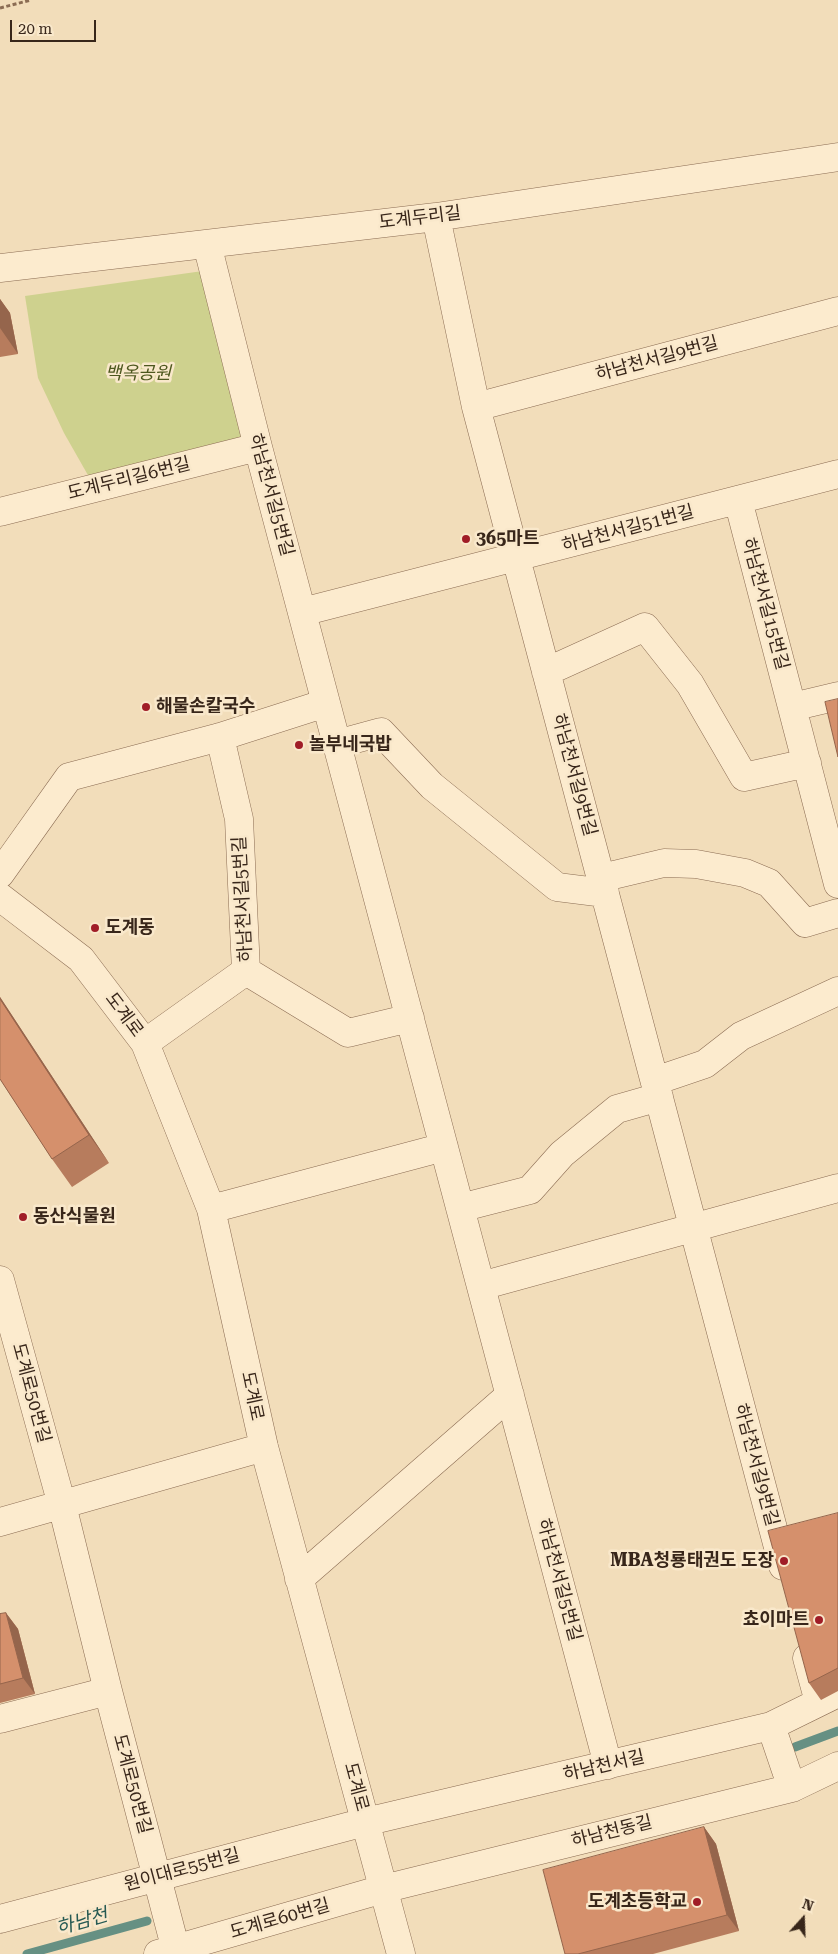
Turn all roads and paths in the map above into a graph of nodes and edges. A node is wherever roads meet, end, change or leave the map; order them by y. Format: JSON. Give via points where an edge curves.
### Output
{"nodes":[{"id":1,"x":31,"y":0,"type":"edge"},
{"id":2,"x":0,"y":8,"type":"edge"},
{"id":3,"x":838,"y":157,"type":"edge"},
{"id":4,"x":436,"y":216,"type":"junction"},
{"id":5,"x":207,"y":244,"type":"junction"},
{"id":6,"x":0,"y":268,"type":"edge"},
{"id":7,"x":838,"y":311,"type":"edge"},
{"id":8,"x":476,"y":407,"type":"junction"},
{"id":9,"x":258,"y":447,"type":"junction"},
{"id":10,"x":838,"y":474,"type":"edge"},
{"id":11,"x":738,"y":500,"type":"junction"},
{"id":12,"x":0,"y":512,"type":"edge"},
{"id":13,"x":516,"y":558,"type":"junction"},
{"id":14,"x":302,"y":612,"type":"junction"},
{"id":15,"x":546,"y":672,"type":"junction"},
{"id":16,"x":838,"y":696,"type":"edge"},
{"id":17,"x":326,"y":703,"type":"junction"},
{"id":18,"x":792,"y":707,"type":"junction"},
{"id":19,"x":220,"y":737,"type":"junction"},
{"id":20,"x":337,"y":744,"type":"junction"},
{"id":21,"x":806,"y":763,"type":"junction"},
{"id":22,"x":0,"y":874,"type":"edge"},
{"id":23,"x":838,"y":884,"type":"edge"},
{"id":24,"x":603,"y":885,"type":"junction"},
{"id":25,"x":0,"y":897,"type":"edge"},
{"id":26,"x":838,"y":913,"type":"edge"},
{"id":27,"x":246,"y":971,"type":"junction"},
{"id":28,"x":838,"y":991,"type":"edge"},
{"id":29,"x":410,"y":1018,"type":"junction"},
{"id":30,"x":145,"y":1043,"type":"junction"},
{"id":31,"x":657,"y":1089,"type":"junction"},
{"id":32,"x":444,"y":1147,"type":"junction"},
{"id":33,"x":838,"y":1188,"type":"edge"},
{"id":34,"x":460,"y":1208,"type":"junction"},
{"id":35,"x":211,"y":1210,"type":"junction"},
{"id":36,"x":694,"y":1228,"type":"junction"},
{"id":37,"x":0,"y":1280,"type":"edge"},
{"id":38,"x":481,"y":1286,"type":"junction"},
{"id":39,"x":510,"y":1395,"type":"junction"},
{"id":40,"x":264,"y":1447,"type":"junction"},
{"id":41,"x":62,"y":1505,"type":"junction"},
{"id":42,"x":0,"y":1522,"type":"edge"},
{"id":43,"x":300,"y":1579,"type":"junction"},
{"id":44,"x":788,"y":1586,"type":"edge"},
{"id":45,"x":801,"y":1635,"type":"edge"},
{"id":46,"x":108,"y":1691,"type":"junction"},
{"id":47,"x":829,"y":1698,"type":"edge"},
{"id":48,"x":0,"y":1719,"type":"edge"},
{"id":49,"x":771,"y":1726,"type":"junction"},
{"id":50,"x":608,"y":1765,"type":"junction"},
{"id":51,"x":838,"y":1766,"type":"edge"},
{"id":52,"x":792,"y":1788,"type":"junction"},
{"id":53,"x":365,"y":1822,"type":"junction"},
{"id":54,"x":157,"y":1877,"type":"junction"},
{"id":55,"x":383,"y":1889,"type":"junction"},
{"id":56,"x":0,"y":1919,"type":"edge"},
{"id":57,"x":171,"y":1952,"type":"edge"},
{"id":58,"x":401,"y":1954,"type":"edge"}],
"edges":[{"from":1,"to":2,"type":"path"},
{"from":3,"to":4,"type":"street","name":"도계두리길"},
{"from":4,"to":5,"type":"street","name":"도계두리길"},
{"from":4,"to":8,"type":"street","name":"하남천서길9번길"},
{"from":5,"to":6,"type":"street","name":"도계두리길"},
{"from":5,"to":9,"type":"street","name":"하남천서길5번길"},
{"from":7,"to":8,"type":"street","name":"하남천서길9번길"},
{"from":8,"to":13,"type":"street","name":"하남천서길9번길"},
{"from":9,"to":12,"type":"street","name":"도계두리길6번길"},
{"from":9,"to":14,"type":"street","name":"하남천서길5번길"},
{"from":10,"to":11,"type":"street","name":"하남천서길51번길"},
{"from":11,"to":13,"type":"street","name":"하남천서길51번길"},
{"from":11,"to":18,"type":"street","name":"하남천서길15번길"},
{"from":13,"to":14,"type":"street","name":"하남천서길51번길"},
{"from":13,"to":15,"type":"street","name":"하남천서길9번길"},
{"from":14,"to":17,"type":"street","name":"하남천서길5번길"},
{"from":15,"to":21,"type":"street","via":[[645,627],[690,684],[744,778]]},
{"from":15,"to":24,"type":"street","name":"하남천서길9번길"},
{"from":16,"to":18,"type":"street"},
{"from":17,"to":19,"type":"street"},
{"from":17,"to":20,"type":"street","name":"하남천서길5번길"},
{"from":18,"to":21,"type":"street","name":"하남천서길15번길"},
{"from":19,"to":22,"type":"street","via":[[69,776]]},
{"from":19,"to":27,"type":"street","name":"하남천서길5번길","via":[[239,820]]},
{"from":20,"to":24,"type":"street","via":[[381,732],[432,786],[557,888]]},
{"from":20,"to":29,"type":"street","name":"하남천서길5번길"},
{"from":21,"to":23,"type":"street","name":"하남천서길15번길"},
{"from":24,"to":26,"type":"street","via":[[664,863],[696,864],[745,873],[769,883],[805,923]]},
{"from":24,"to":31,"type":"street","name":"하남천서길9번길"},
{"from":25,"to":30,"type":"street","name":"도계로","via":[[81,959]]},
{"from":27,"to":29,"type":"street","name":"하남천서길5번길","via":[[348,1033]]},
{"from":27,"to":30,"type":"street"},
{"from":28,"to":31,"type":"street","via":[[741,1036],[705,1064]]},
{"from":29,"to":32,"type":"street","name":"하남천서길5번길"},
{"from":30,"to":35,"type":"street","name":"도계로"},
{"from":31,"to":34,"type":"street","via":[[617,1109],[562,1154],[530,1190]]},
{"from":31,"to":36,"type":"street","name":"하남천서길9번길"},
{"from":32,"to":34,"type":"street","name":"하남천서길5번길"},
{"from":32,"to":35,"type":"street"},
{"from":33,"to":36,"type":"street"},
{"from":34,"to":38,"type":"street","name":"하남천서길5번길"},
{"from":35,"to":40,"type":"street","name":"도계로"},
{"from":36,"to":38,"type":"street"},
{"from":36,"to":44,"type":"street","name":"하남천서길9번길"},
{"from":37,"to":41,"type":"street","name":"도계로50번길"},
{"from":38,"to":39,"type":"street","name":"하남천서길5번길"},
{"from":39,"to":43,"type":"street"},
{"from":39,"to":50,"type":"street","name":"하남천서길5번길"},
{"from":40,"to":41,"type":"street"},
{"from":40,"to":43,"type":"street","name":"도계로"},
{"from":41,"to":42,"type":"street"},
{"from":41,"to":46,"type":"street","name":"도계로50번길"},
{"from":43,"to":53,"type":"street","name":"도계로"},
{"from":45,"to":47,"type":"street"},
{"from":46,"to":48,"type":"street"},
{"from":46,"to":54,"type":"street","name":"도계로50번길"},
{"from":47,"to":49,"type":"street","name":"하남천서길"},
{"from":49,"to":50,"type":"street","name":"하남천서길"},
{"from":49,"to":52,"type":"street"},
{"from":50,"to":53,"type":"street","name":"하남천서길"},
{"from":51,"to":52,"type":"street","name":"하남천동길"},
{"from":52,"to":55,"type":"street","name":"하남천동길"},
{"from":53,"to":54,"type":"street","name":"원이대로55번길"},
{"from":53,"to":55,"type":"street","name":"도계로"},
{"from":54,"to":56,"type":"street","name":"원이대로55번길"},
{"from":54,"to":57,"type":"street","name":"도계로60번길"},
{"from":55,"to":57,"type":"street","name":"도계로60번길"},
{"from":55,"to":58,"type":"street","name":"도계로"}]}
